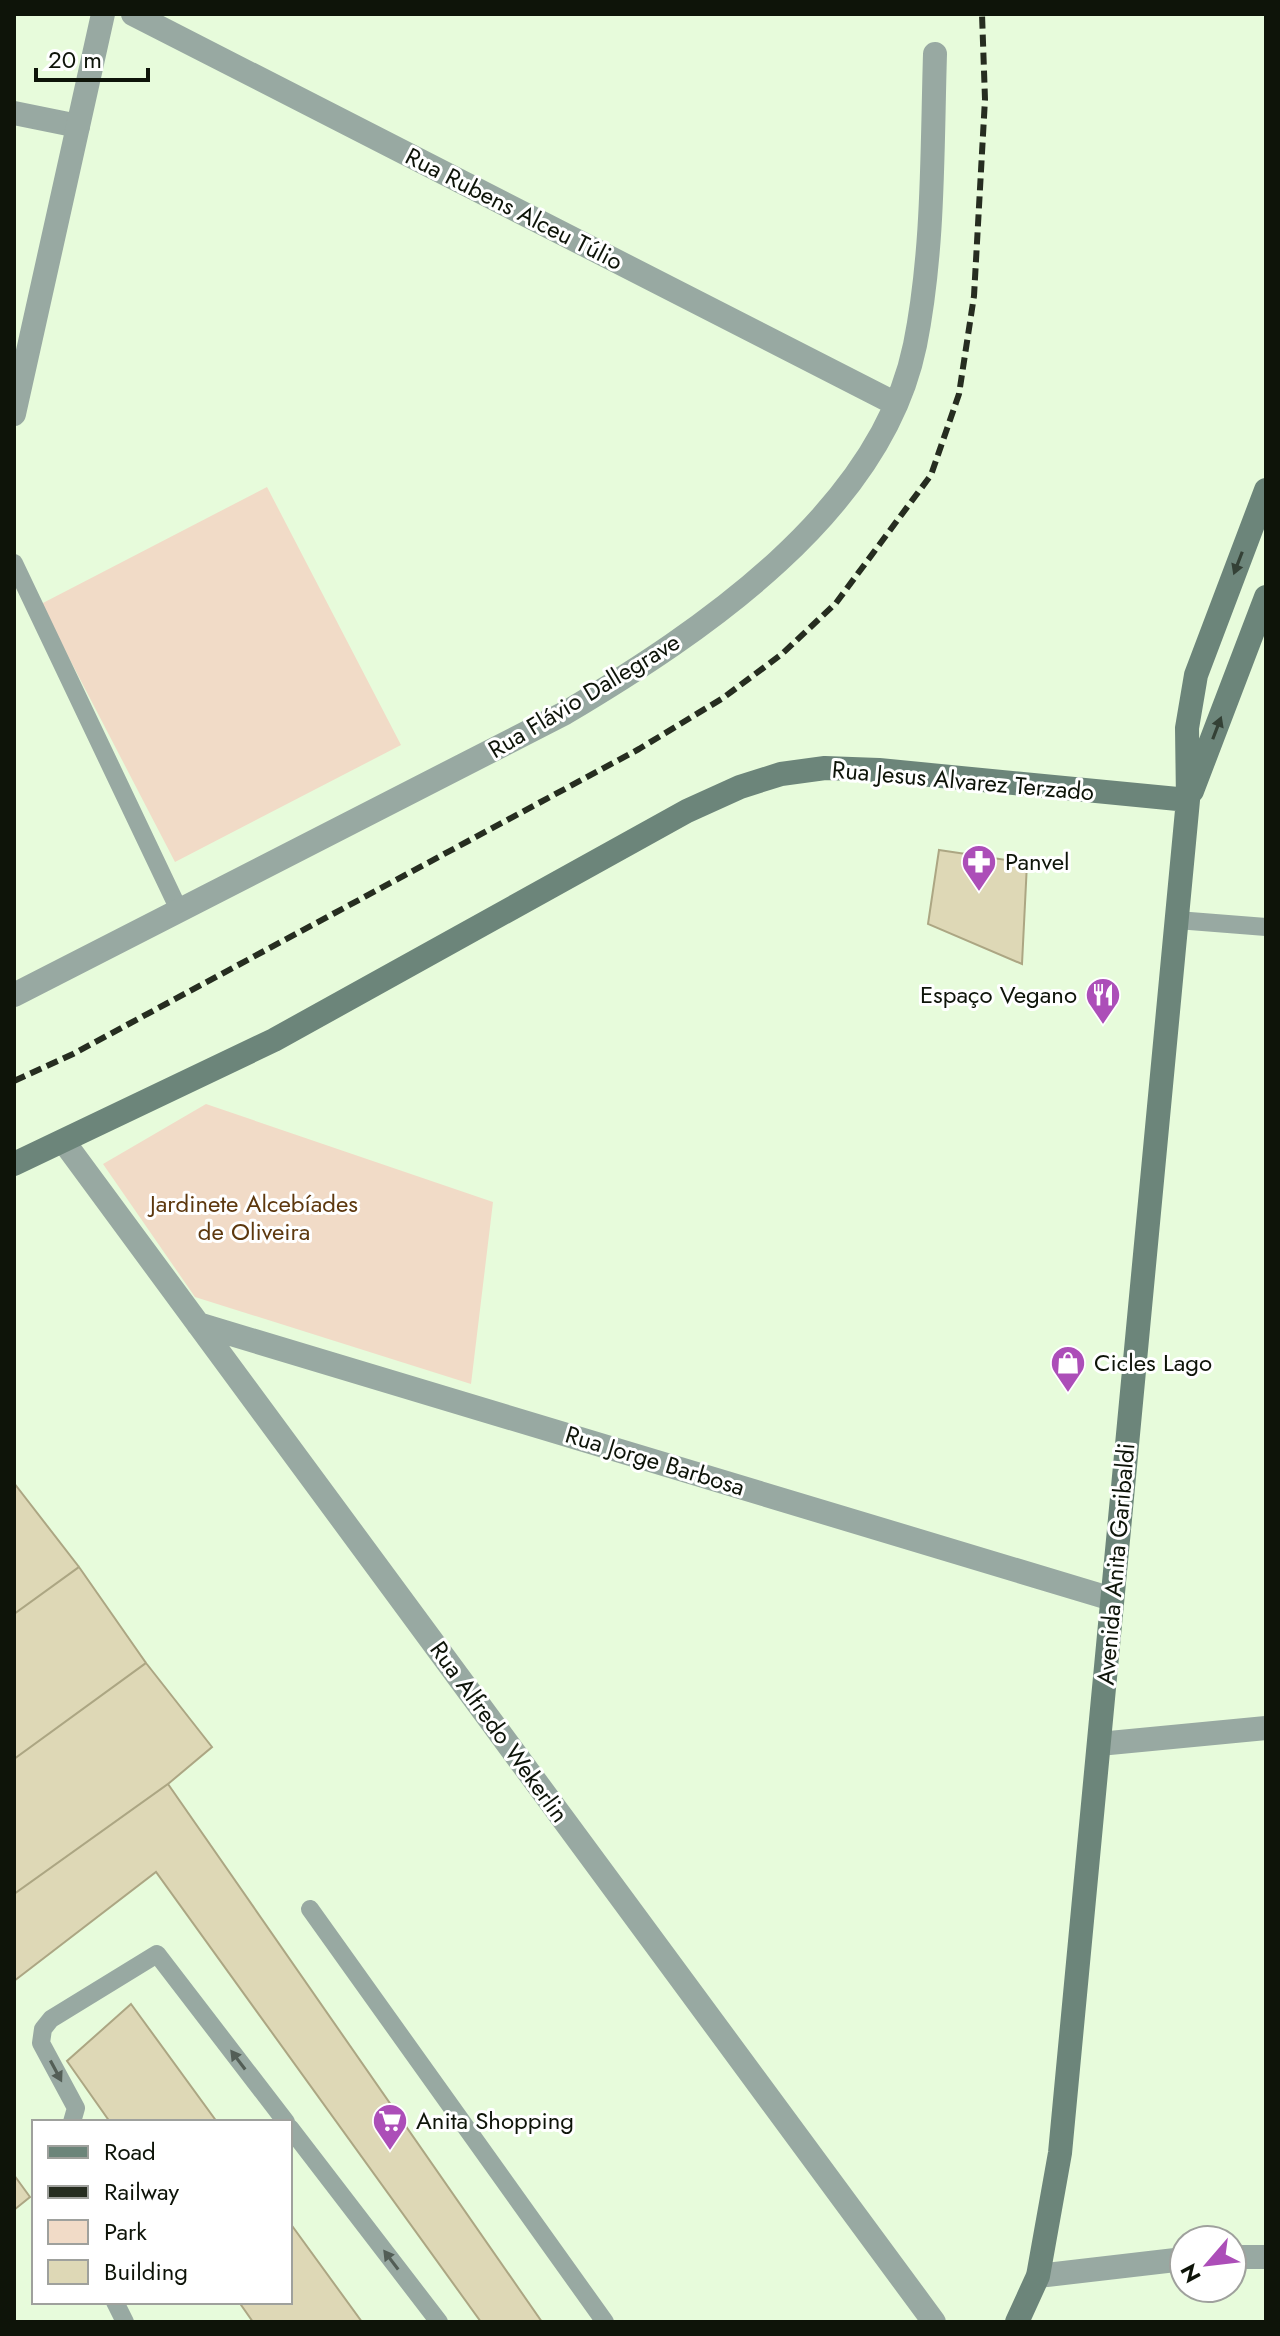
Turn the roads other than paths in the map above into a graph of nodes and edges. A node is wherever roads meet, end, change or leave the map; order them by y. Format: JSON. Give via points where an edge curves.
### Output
{"nodes":[{"id":1,"x":103,"y":14,"type":"edge"},
{"id":2,"x":133,"y":14,"type":"edge"},
{"id":3,"x":935,"y":54,"type":"dead end"},
{"id":4,"x":14,"y":113,"type":"edge"},
{"id":5,"x":78,"y":126,"type":"junction"},
{"id":6,"x":896,"y":404,"type":"junction"},
{"id":7,"x":14,"y":414,"type":"edge"},
{"id":8,"x":1266,"y":490,"type":"edge"},
{"id":9,"x":14,"y":563,"type":"edge"},
{"id":10,"x":1266,"y":597,"type":"edge"},
{"id":11,"x":1188,"y":800,"type":"junction"},
{"id":12,"x":180,"y":912,"type":"junction"},
{"id":13,"x":1177,"y":920,"type":"junction"},
{"id":14,"x":1266,"y":927,"type":"edge"},
{"id":15,"x":14,"y":995,"type":"edge"},
{"id":16,"x":64,"y":1142,"type":"junction"},
{"id":17,"x":14,"y":1164,"type":"edge"},
{"id":18,"x":198,"y":1324,"type":"junction"},
{"id":19,"x":1112,"y":1599,"type":"junction"},
{"id":20,"x":1266,"y":1728,"type":"edge"},
{"id":21,"x":1099,"y":1744,"type":"junction"},
{"id":22,"x":310,"y":1909,"type":"dead end"},
{"id":23,"x":73,"y":2120,"type":"edge"},
{"id":24,"x":284,"y":2120,"type":"edge"},
{"id":25,"x":292,"y":2131,"type":"edge"},
{"id":26,"x":1168,"y":2261,"type":"edge"},
{"id":27,"x":1038,"y":2276,"type":"junction"},
{"id":28,"x":116,"y":2304,"type":"edge"},
{"id":29,"x":125,"y":2322,"type":"edge"},
{"id":30,"x":439,"y":2322,"type":"edge"},
{"id":31,"x":605,"y":2322,"type":"edge"},
{"id":32,"x":934,"y":2322,"type":"edge"},
{"id":33,"x":1017,"y":2322,"type":"edge"}],
"edges":[{"from":1,"to":5,"type":"street"},
{"from":2,"to":6,"type":"street","name":"Rua Rubens Alceu Túlio"},
{"from":3,"to":6,"type":"street","name":"Rua Flávio Dallegrave","via":[[925,276],[914,347]]},
{"from":4,"to":5,"type":"street"},
{"from":5,"to":7,"type":"street"},
{"from":6,"to":12,"type":"street","name":"Rua Flávio Dallegrave","via":[[835,504],[775,564],[646,665],[474,762]]},
{"from":8,"to":11,"type":"main road","name":"Avenida Anita Garibaldi","one_way":true,"via":[[1196,675],[1187,728]]},
{"from":9,"to":12,"type":"lane"},
{"from":11,"to":10,"type":"main road","name":"Avenida Anita Garibaldi","one_way":true},
{"from":11,"to":13,"type":"main road","name":"Avenida Anita Garibaldi"},
{"from":11,"to":16,"type":"main road","name":"Rua Jesus Alvarez Terzado","via":[[879,770],[825,768],[781,774],[687,811],[274,1040]]},
{"from":12,"to":15,"type":"street","name":"Rua Flávio Dallegrave"},
{"from":13,"to":14,"type":"lane"},
{"from":13,"to":19,"type":"main road","name":"Avenida Anita Garibaldi"},
{"from":16,"to":17,"type":"main road"},
{"from":16,"to":18,"type":"street","name":"Rua Alfredo Wekerlin"},
{"from":18,"to":19,"type":"street","name":"Rua Jorge Barbosa"},
{"from":18,"to":32,"type":"street","name":"Rua Alfredo Wekerlin"},
{"from":19,"to":21,"type":"main road","name":"Avenida Anita Garibaldi"},
{"from":20,"to":21,"type":"street"},
{"from":21,"to":27,"type":"main road","name":"Avenida Anita Garibaldi","via":[[1060,2153]]},
{"from":22,"to":31,"type":"lane"},
{"from":24,"to":23,"type":"lane","one_way":true,"via":[[157,1954],[43,2029],[41,2043],[76,2108]]},
{"from":30,"to":25,"type":"lane","one_way":true},
{"from":26,"to":27,"type":"street"},
{"from":27,"to":33,"type":"main road","name":"Avenida Anita Garibaldi"},
{"from":28,"to":29,"type":"lane"}]}
